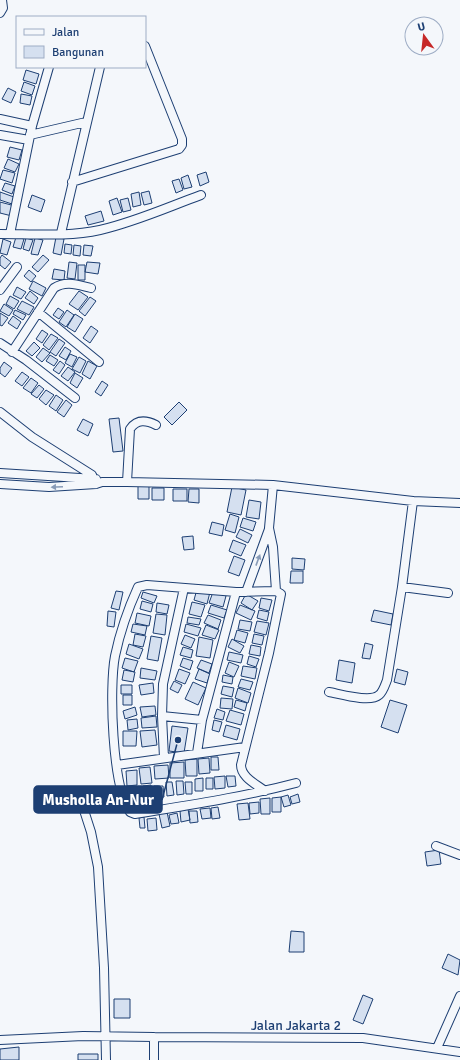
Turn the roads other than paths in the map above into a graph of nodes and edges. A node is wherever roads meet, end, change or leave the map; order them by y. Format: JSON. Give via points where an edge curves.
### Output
{"nodes":[{"id":1,"x":2,"y":0,"type":"edge"},
{"id":2,"x":0,"y":13,"type":"edge"},
{"id":3,"x":146,"y":49,"type":"edge"},
{"id":4,"x":49,"y":68,"type":"edge"},
{"id":5,"x":100,"y":68,"type":"edge"},
{"id":6,"x":0,"y":119,"type":"edge"},
{"id":7,"x":86,"y":122,"type":"junction"},
{"id":8,"x":32,"y":126,"type":"junction"},
{"id":9,"x":0,"y":135,"type":"edge"},
{"id":10,"x":30,"y":137,"type":"junction"},
{"id":11,"x":72,"y":182,"type":"junction"},
{"id":12,"x":201,"y":195,"type":"dead end"},
{"id":13,"x":61,"y":233,"type":"junction"},
{"id":14,"x":0,"y":234,"type":"edge"},
{"id":15,"x":10,"y":234,"type":"junction"},
{"id":16,"x":17,"y":268,"type":"dead end"},
{"id":17,"x":91,"y":288,"type":"dead end"},
{"id":18,"x":0,"y":290,"type":"edge"},
{"id":19,"x":38,"y":312,"type":"junction"},
{"id":20,"x":0,"y":343,"type":"edge"},
{"id":21,"x":12,"y":352,"type":"junction"},
{"id":22,"x":99,"y":362,"type":"dead end"},
{"id":23,"x":75,"y":398,"type":"dead end"},
{"id":24,"x":0,"y":412,"type":"edge"},
{"id":25,"x":156,"y":425,"type":"dead end"},
{"id":26,"x":0,"y":473,"type":"edge"},
{"id":27,"x":98,"y":482,"type":"junction"},
{"id":28,"x":128,"y":482,"type":"junction"},
{"id":29,"x":0,"y":484,"type":"edge"},
{"id":30,"x":272,"y":486,"type":"junction"},
{"id":31,"x":413,"y":501,"type":"junction"},
{"id":32,"x":460,"y":503,"type":"edge"},
{"id":33,"x":270,"y":528,"type":"junction"},
{"id":34,"x":402,"y":587,"type":"junction"},
{"id":35,"x":184,"y":588,"type":"junction"},
{"id":36,"x":276,"y":591,"type":"junction"},
{"id":37,"x":236,"y":592,"type":"junction"},
{"id":38,"x":246,"y":592,"type":"junction"},
{"id":39,"x":448,"y":593,"type":"dead end"},
{"id":40,"x":328,"y":692,"type":"dead end"},
{"id":41,"x":162,"y":716,"type":"junction"},
{"id":42,"x":202,"y":720,"type":"junction"},
{"id":43,"x":245,"y":747,"type":"junction"},
{"id":44,"x":197,"y":753,"type":"junction"},
{"id":45,"x":164,"y":758,"type":"junction"},
{"id":46,"x":117,"y":765,"type":"junction"},
{"id":47,"x":296,"y":783,"type":"dead end"},
{"id":48,"x":265,"y":791,"type":"junction"},
{"id":49,"x":81,"y":801,"type":"dead end"},
{"id":50,"x":436,"y":846,"type":"dead end"},
{"id":51,"x":460,"y":855,"type":"edge"},
{"id":52,"x":460,"y":996,"type":"edge"},
{"id":53,"x":105,"y":1036,"type":"junction"},
{"id":54,"x":154,"y":1037,"type":"junction"},
{"id":55,"x":0,"y":1040,"type":"edge"},
{"id":56,"x":437,"y":1048,"type":"junction"},
{"id":57,"x":460,"y":1052,"type":"edge"},
{"id":58,"x":106,"y":1060,"type":"edge"},
{"id":59,"x":154,"y":1060,"type":"edge"}],
"edges":[{"from":1,"to":2,"type":"street","via":[[3,8]]},
{"from":3,"to":11,"type":"street","via":[[182,139],[182,145],[179,149]]},
{"from":4,"to":8,"type":"street"},
{"from":5,"to":7,"type":"street"},
{"from":6,"to":8,"type":"street"},
{"from":7,"to":10,"type":"street"},
{"from":7,"to":11,"type":"street"},
{"from":8,"to":10,"type":"street"},
{"from":9,"to":10,"type":"street"},
{"from":10,"to":15,"type":"street"},
{"from":11,"to":13,"type":"street"},
{"from":12,"to":13,"type":"street","via":[[119,225],[90,232]]},
{"from":13,"to":15,"type":"street"},
{"from":14,"to":15,"type":"street"},
{"from":16,"to":18,"type":"street"},
{"from":17,"to":19,"type":"street","via":[[71,284],[58,286]]},
{"from":19,"to":21,"type":"street"},
{"from":19,"to":22,"type":"street"},
{"from":20,"to":21,"type":"street"},
{"from":21,"to":23,"type":"street"},
{"from":24,"to":27,"type":"street"},
{"from":25,"to":28,"type":"street","via":[[142,421],[130,429]]},
{"from":26,"to":27,"type":"street"},
{"from":27,"to":28,"type":"street"},
{"from":27,"to":29,"type":"street","one_way":true,"via":[[49,487]]},
{"from":28,"to":30,"type":"street"},
{"from":30,"to":31,"type":"street"},
{"from":30,"to":33,"type":"street"},
{"from":31,"to":32,"type":"street"},
{"from":31,"to":34,"type":"street"},
{"from":33,"to":36,"type":"street"},
{"from":38,"to":33,"type":"street","one_way":true},
{"from":34,"to":39,"type":"street"},
{"from":34,"to":40,"type":"street","via":[[387,680],[380,694],[369,698]]},
{"from":35,"to":37,"type":"street"},
{"from":35,"to":41,"type":"street","via":[[166,666]]},
{"from":35,"to":46,"type":"street","via":[[142,585],[138,587],[128,611],[115,657],[113,675],[112,723]]},
{"from":36,"to":38,"type":"street"},
{"from":36,"to":43,"type":"street","via":[[281,597]]},
{"from":37,"to":38,"type":"street"},
{"from":37,"to":42,"type":"street"},
{"from":41,"to":42,"type":"street"},
{"from":41,"to":45,"type":"street"},
{"from":42,"to":44,"type":"street"},
{"from":43,"to":44,"type":"street"},
{"from":43,"to":48,"type":"street","via":[[241,770],[243,775]]},
{"from":44,"to":45,"type":"street"},
{"from":45,"to":46,"type":"street"},
{"from":46,"to":48,"type":"street","via":[[124,799],[130,812],[135,814]]},
{"from":47,"to":48,"type":"street"},
{"from":49,"to":53,"type":"street","via":[[98,867]]},
{"from":50,"to":51,"type":"street"},
{"from":52,"to":56,"type":"street"},
{"from":53,"to":54,"type":"street","name":"Jalan Jakarta 2"},
{"from":53,"to":55,"type":"street","name":"Jalan Jakarta 2"},
{"from":53,"to":58,"type":"street"},
{"from":54,"to":56,"type":"street","name":"Jalan Jakarta 2","via":[[363,1038]]},
{"from":54,"to":59,"type":"street"},
{"from":56,"to":57,"type":"street","name":"Jalan Jakarta 2"}]}
